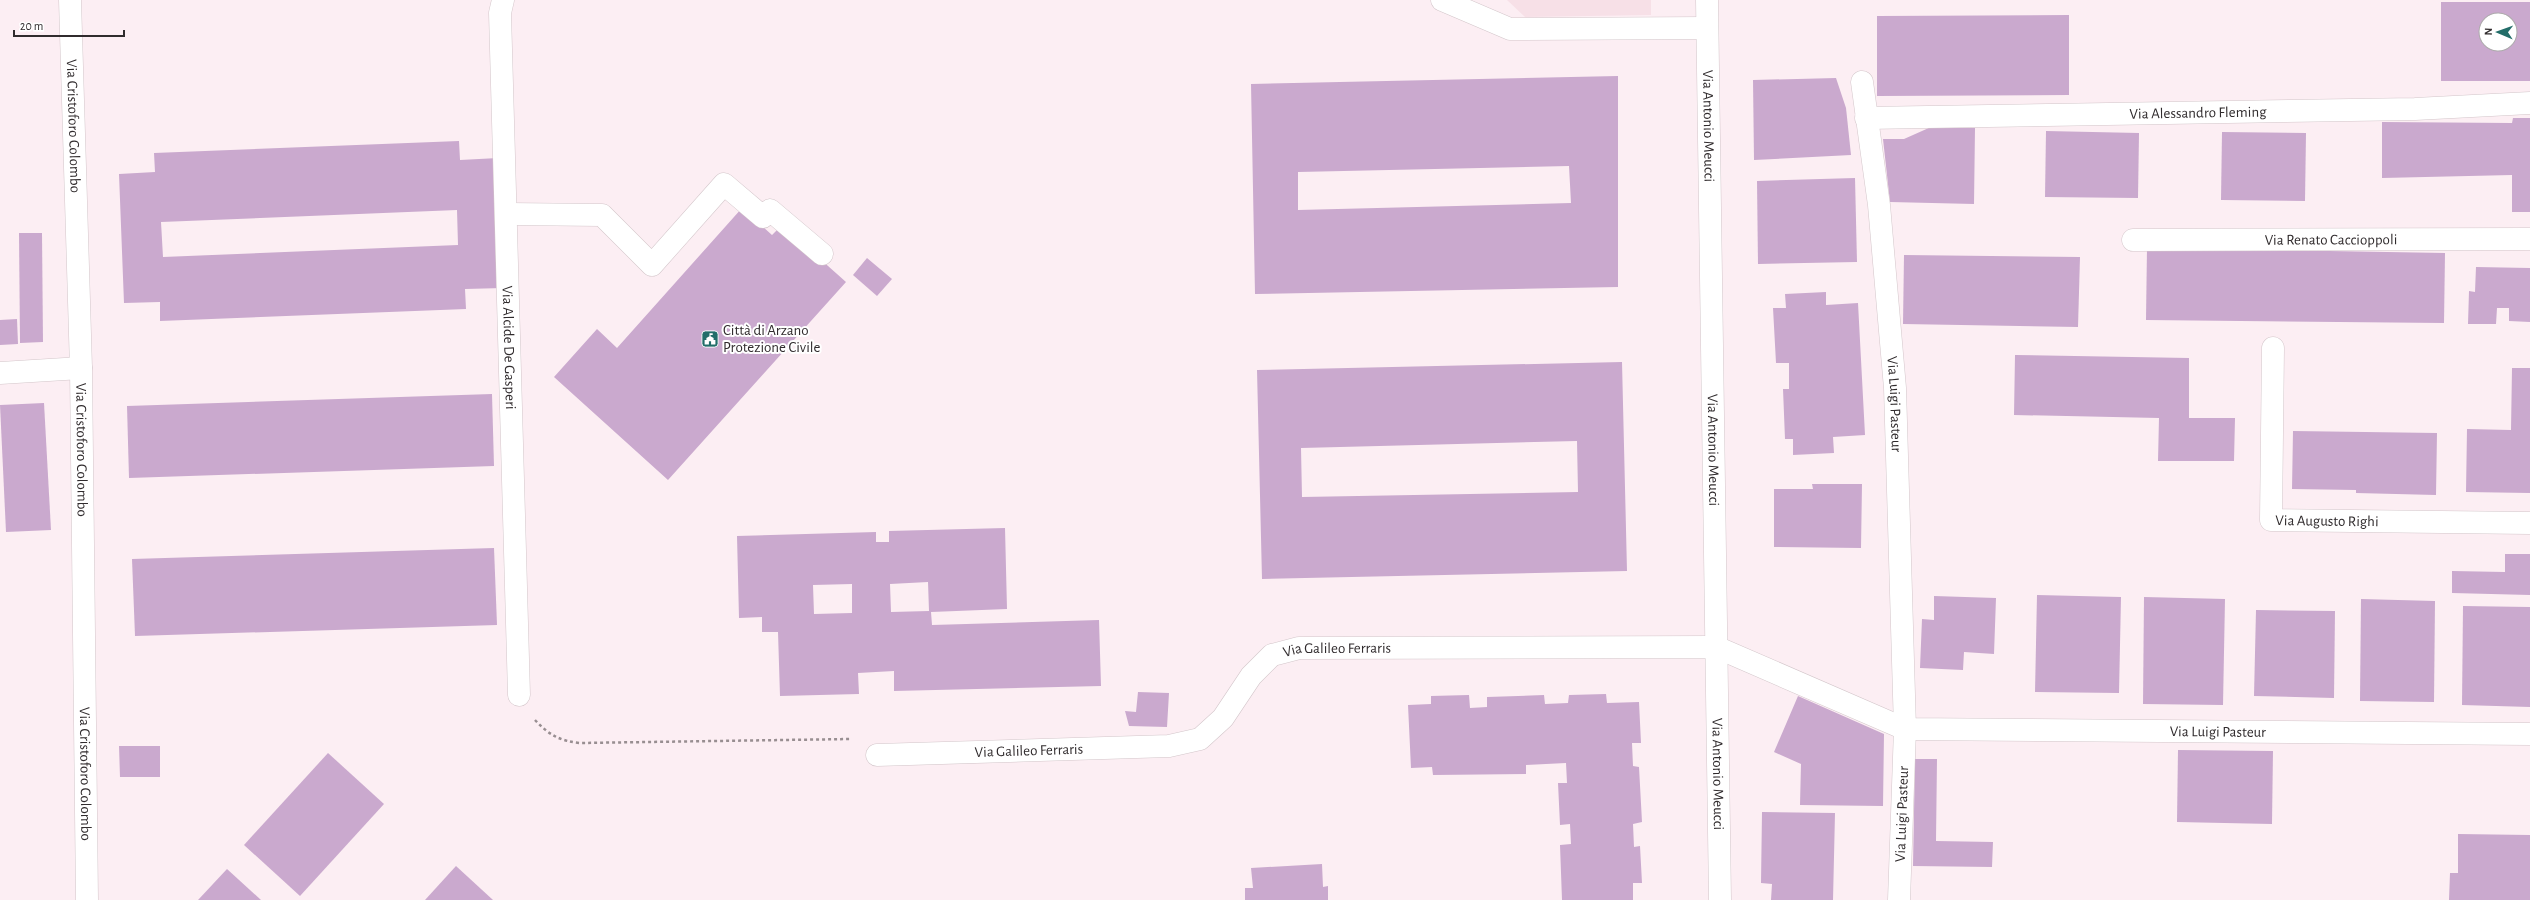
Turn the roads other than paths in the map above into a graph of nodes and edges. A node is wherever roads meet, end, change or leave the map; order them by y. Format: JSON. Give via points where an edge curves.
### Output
{"nodes":[{"id":1,"x":70,"y":0,"type":"edge"},
{"id":2,"x":503,"y":0,"type":"edge"},
{"id":3,"x":1442,"y":0,"type":"edge"},
{"id":4,"x":1707,"y":0,"type":"edge"},
{"id":5,"x":1707,"y":28,"type":"junction"},
{"id":6,"x":1862,"y":82,"type":"dead end"},
{"id":7,"x":2530,"y":102,"type":"edge"},
{"id":8,"x":1866,"y":118,"type":"junction"},
{"id":9,"x":506,"y":214,"type":"junction"},
{"id":10,"x":2530,"y":239,"type":"edge"},
{"id":11,"x":2133,"y":240,"type":"dead end"},
{"id":12,"x":822,"y":254,"type":"dead end"},
{"id":13,"x":2272,"y":348,"type":"dead end"},
{"id":14,"x":81,"y":368,"type":"junction"},
{"id":15,"x":0,"y":373,"type":"edge"},
{"id":16,"x":2530,"y":523,"type":"edge"},
{"id":17,"x":1716,"y":647,"type":"junction"},
{"id":18,"x":519,"y":695,"type":"road end"},
{"id":19,"x":1905,"y":728,"type":"junction"},
{"id":20,"x":2530,"y":734,"type":"edge"},
{"id":21,"x":877,"y":754,"type":"road end"},
{"id":22,"x":87,"y":900,"type":"edge"},
{"id":23,"x":1720,"y":900,"type":"edge"},
{"id":24,"x":1899,"y":900,"type":"edge"}],
"edges":[{"from":1,"to":14,"type":"street","name":"Via Cristoforo Colombo"},
{"from":2,"to":9,"type":"street","name":"Via Alcide De Gasperi","via":[[500,13]]},
{"from":3,"to":5,"type":"street","via":[[1510,29]]},
{"from":4,"to":5,"type":"street","name":"Via Antonio Meucci"},
{"from":5,"to":17,"type":"street","name":"Via Antonio Meucci"},
{"from":6,"to":8,"type":"street","name":"Via Luigi Pasteur"},
{"from":7,"to":8,"type":"street","name":"Via Alessandro Fleming","via":[[2408,110]]},
{"from":8,"to":19,"type":"street","name":"Via Luigi Pasteur","via":[[1879,205],[1895,388]]},
{"from":9,"to":12,"type":"street","via":[[602,216],[652,265],[724,184],[763,217],[770,210]]},
{"from":9,"to":18,"type":"street","name":"Via Alcide De Gasperi"},
{"from":10,"to":11,"type":"street","name":"Via Renato Caccioppoli"},
{"from":13,"to":16,"type":"street","name":"Via Augusto Righi","via":[[2271,520]]},
{"from":14,"to":15,"type":"street"},
{"from":14,"to":22,"type":"street","name":"Via Cristoforo Colombo"},
{"from":17,"to":19,"type":"street","name":"Via Luigi Pasteur"},
{"from":17,"to":21,"type":"street","name":"Via Galileo Ferraris","via":[[1299,648],[1272,655],[1251,676],[1223,718],[1200,738],[1169,746]]},
{"from":17,"to":23,"type":"street","name":"Via Antonio Meucci"},
{"from":19,"to":20,"type":"street","name":"Via Luigi Pasteur"},
{"from":19,"to":24,"type":"street","name":"Via Luigi Pasteur"}]}
